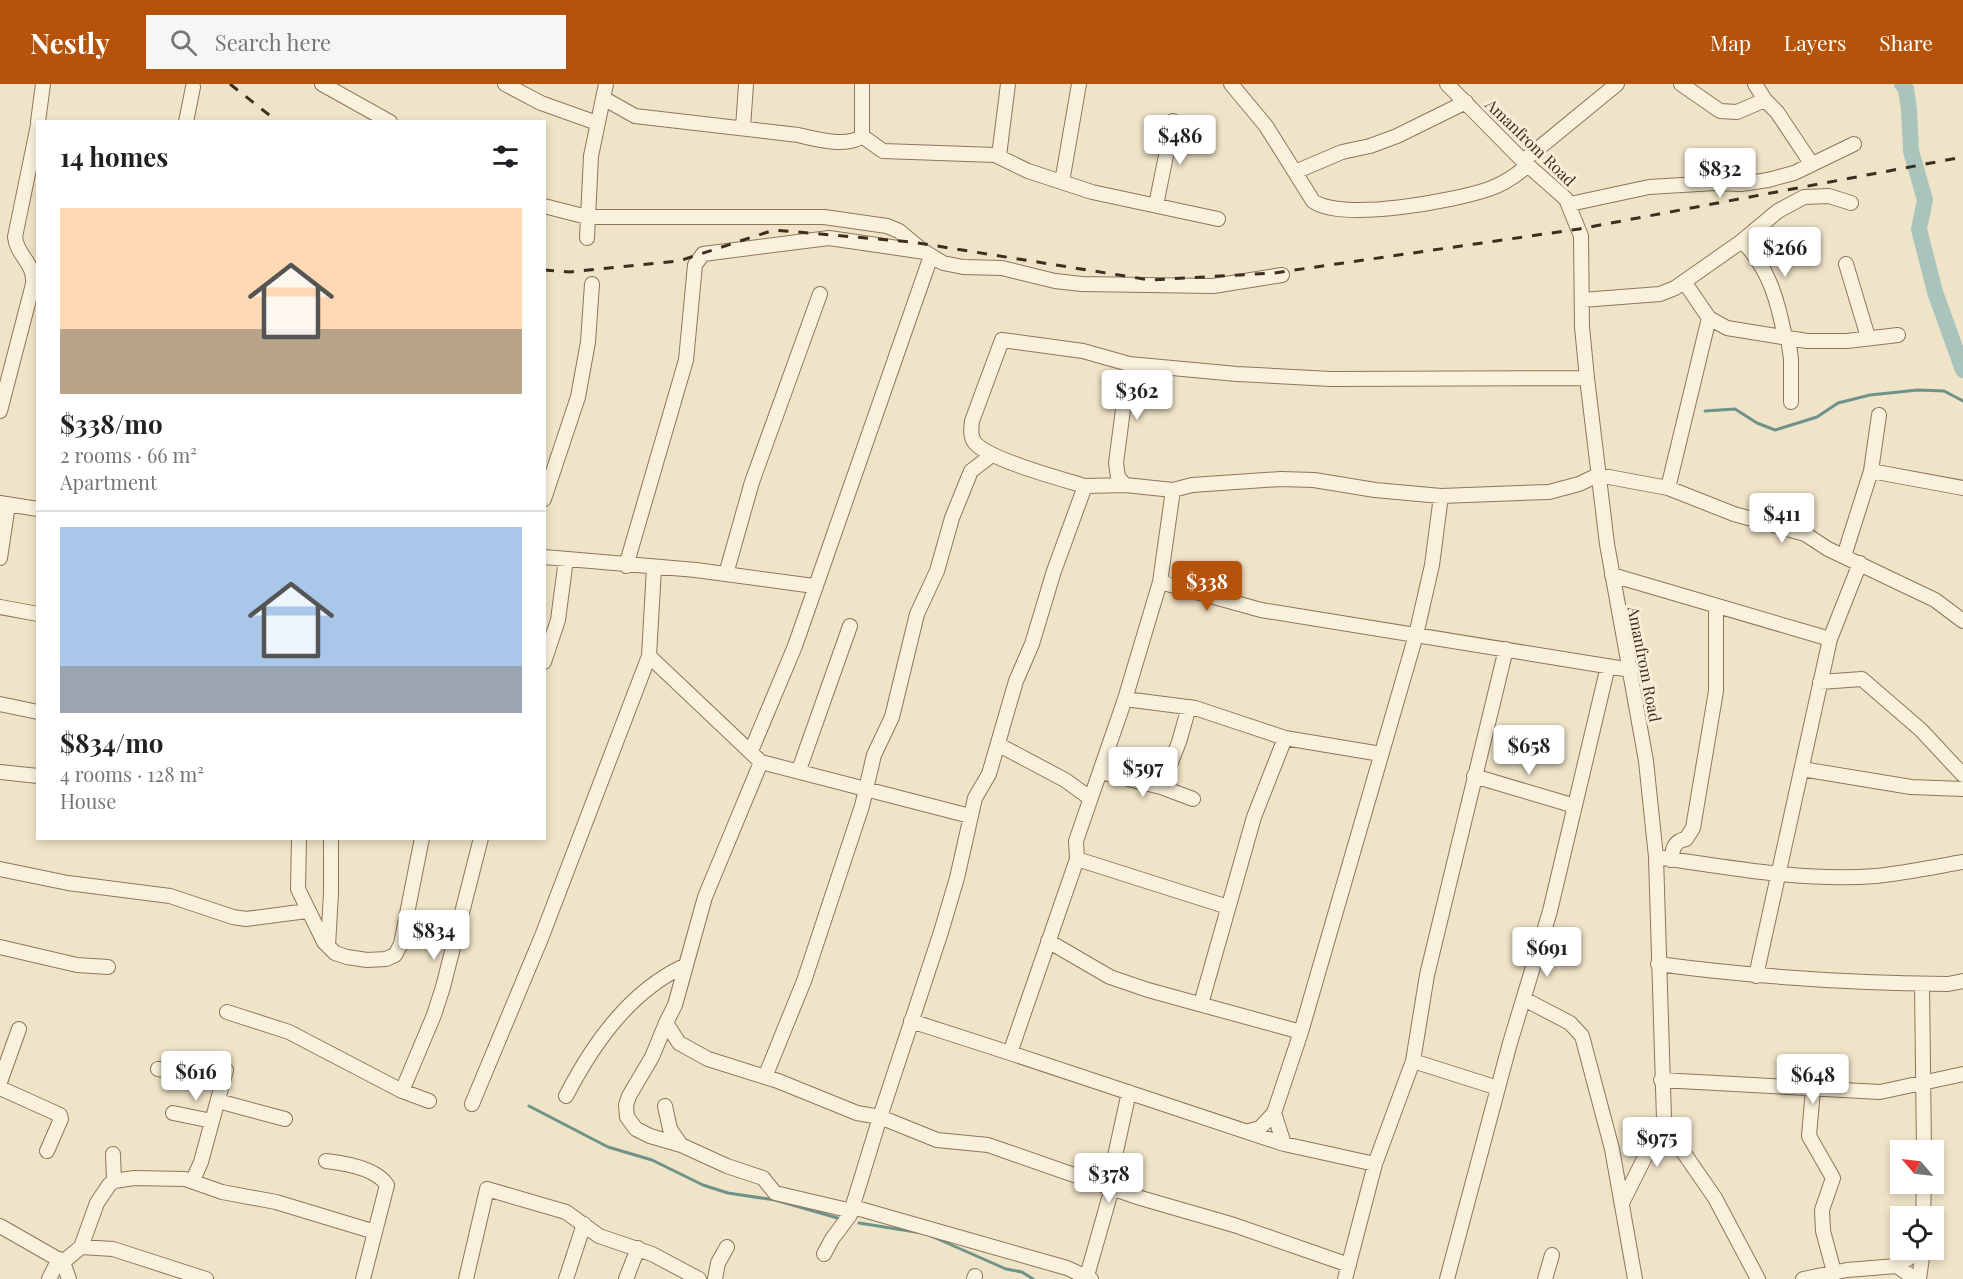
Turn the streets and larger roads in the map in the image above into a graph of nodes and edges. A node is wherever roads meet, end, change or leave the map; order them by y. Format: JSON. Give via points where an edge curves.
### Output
{"nodes":[{"id":1,"x":43,"y":84,"type":"edge"},
{"id":2,"x":321,"y":84,"type":"edge"},
{"id":3,"x":506,"y":84,"type":"edge"},
{"id":4,"x":746,"y":84,"type":"edge"},
{"id":5,"x":862,"y":84,"type":"edge"},
{"id":6,"x":1008,"y":84,"type":"edge"},
{"id":7,"x":1079,"y":84,"type":"edge"},
{"id":8,"x":1232,"y":84,"type":"edge"},
{"id":9,"x":1447,"y":84,"type":"edge"},
{"id":10,"x":1617,"y":84,"type":"edge"},
{"id":11,"x":1682,"y":84,"type":"edge"},
{"id":12,"x":1755,"y":84,"type":"edge"},
{"id":13,"x":193,"y":87,"type":"dead end"},
{"id":14,"x":605,"y":91,"type":"edge"},
{"id":15,"x":1765,"y":100,"type":"junction"},
{"id":16,"x":1466,"y":102,"type":"junction"},
{"id":17,"x":38,"y":120,"type":"edge"},
{"id":18,"x":186,"y":120,"type":"edge"},
{"id":19,"x":386,"y":120,"type":"edge"},
{"id":20,"x":1173,"y":121,"type":"dead end"},
{"id":21,"x":597,"y":123,"type":"junction"},
{"id":22,"x":743,"y":128,"type":"junction"},
{"id":23,"x":862,"y":136,"type":"junction"},
{"id":24,"x":36,"y":141,"type":"edge"},
{"id":25,"x":1854,"y":144,"type":"dead end"},
{"id":26,"x":999,"y":156,"type":"junction"},
{"id":27,"x":1526,"y":163,"type":"junction"},
{"id":28,"x":1811,"y":163,"type":"junction"},
{"id":29,"x":1295,"y":172,"type":"junction"},
{"id":30,"x":32,"y":178,"type":"edge"},
{"id":31,"x":1062,"y":182,"type":"junction"},
{"id":32,"x":1851,"y":203,"type":"dead end"},
{"id":33,"x":1570,"y":204,"type":"junction"},
{"id":34,"x":1156,"y":205,"type":"junction"},
{"id":35,"x":546,"y":207,"type":"edge"},
{"id":36,"x":587,"y":217,"type":"junction"},
{"id":37,"x":1218,"y":219,"type":"dead end"},
{"id":38,"x":587,"y":238,"type":"dead end"},
{"id":39,"x":1742,"y":241,"type":"junction"},
{"id":40,"x":928,"y":254,"type":"junction"},
{"id":41,"x":1846,"y":264,"type":"dead end"},
{"id":42,"x":1282,"y":275,"type":"dead end"},
{"id":43,"x":1685,"y":283,"type":"junction"},
{"id":44,"x":592,"y":284,"type":"dead end"},
{"id":45,"x":820,"y":294,"type":"dead end"},
{"id":46,"x":1582,"y":300,"type":"junction"},
{"id":47,"x":1709,"y":318,"type":"junction"},
{"id":48,"x":1898,"y":336,"type":"dead end"},
{"id":49,"x":1868,"y":337,"type":"junction"},
{"id":50,"x":1786,"y":338,"type":"junction"},
{"id":51,"x":1129,"y":364,"type":"junction"},
{"id":52,"x":1587,"y":378,"type":"junction"},
{"id":53,"x":1791,"y":402,"type":"dead end"},
{"id":54,"x":0,"y":411,"type":"edge"},
{"id":55,"x":1879,"y":415,"type":"dead end"},
{"id":56,"x":974,"y":442,"type":"junction"},
{"id":57,"x":992,"y":455,"type":"junction"},
{"id":58,"x":971,"y":471,"type":"junction"},
{"id":59,"x":1871,"y":471,"type":"junction"},
{"id":60,"x":1598,"y":475,"type":"junction"},
{"id":61,"x":1119,"y":482,"type":"junction"},
{"id":62,"x":1085,"y":486,"type":"junction"},
{"id":63,"x":1668,"y":488,"type":"junction"},
{"id":64,"x":1963,"y":488,"type":"edge"},
{"id":65,"x":1173,"y":490,"type":"junction"},
{"id":66,"x":546,"y":493,"type":"edge"},
{"id":67,"x":1441,"y":496,"type":"junction"},
{"id":68,"x":4,"y":504,"type":"edge"},
{"id":69,"x":36,"y":509,"type":"edge"},
{"id":70,"x":1844,"y":556,"type":"junction"},
{"id":71,"x":546,"y":557,"type":"edge"},
{"id":72,"x":0,"y":558,"type":"edge"},
{"id":73,"x":566,"y":559,"type":"junction"},
{"id":74,"x":1860,"y":563,"type":"junction"},
{"id":75,"x":626,"y":566,"type":"junction"},
{"id":76,"x":654,"y":568,"type":"junction"},
{"id":77,"x":726,"y":574,"type":"junction"},
{"id":78,"x":1612,"y":575,"type":"junction"},
{"id":79,"x":1160,"y":582,"type":"junction"},
{"id":80,"x":814,"y":586,"type":"junction"},
{"id":81,"x":1716,"y":606,"type":"junction"},
{"id":82,"x":0,"y":607,"type":"edge"},
{"id":83,"x":36,"y":614,"type":"edge"},
{"id":84,"x":1963,"y":621,"type":"edge"},
{"id":85,"x":850,"y":626,"type":"dead end"},
{"id":86,"x":1416,"y":635,"type":"junction"},
{"id":87,"x":1830,"y":639,"type":"junction"},
{"id":88,"x":1506,"y":650,"type":"junction"},
{"id":89,"x":546,"y":656,"type":"edge"},
{"id":90,"x":650,"y":656,"type":"junction"},
{"id":91,"x":1608,"y":666,"type":"junction"},
{"id":92,"x":1631,"y":670,"type":"junction"},
{"id":93,"x":1820,"y":682,"type":"junction"},
{"id":94,"x":1125,"y":699,"type":"junction"},
{"id":95,"x":0,"y":704,"type":"edge"},
{"id":96,"x":1189,"y":707,"type":"junction"},
{"id":97,"x":36,"y":712,"type":"edge"},
{"id":98,"x":1285,"y":738,"type":"junction"},
{"id":99,"x":999,"y":745,"type":"junction"},
{"id":100,"x":751,"y":751,"type":"junction"},
{"id":101,"x":1381,"y":754,"type":"junction"},
{"id":102,"x":761,"y":762,"type":"junction"},
{"id":103,"x":1802,"y":769,"type":"junction"},
{"id":104,"x":799,"y":770,"type":"junction"},
{"id":105,"x":0,"y":772,"type":"edge"},
{"id":106,"x":1100,"y":772,"type":"junction"},
{"id":107,"x":1963,"y":775,"type":"edge"},
{"id":108,"x":36,"y":776,"type":"edge"},
{"id":109,"x":1474,"y":777,"type":"junction"},
{"id":110,"x":1161,"y":787,"type":"junction"},
{"id":111,"x":867,"y":788,"type":"junction"},
{"id":112,"x":1963,"y":789,"type":"edge"},
{"id":113,"x":1090,"y":798,"type":"junction"},
{"id":114,"x":1193,"y":799,"type":"dead end"},
{"id":115,"x":1575,"y":806,"type":"junction"},
{"id":116,"x":970,"y":816,"type":"junction"},
{"id":117,"x":299,"y":840,"type":"edge"},
{"id":118,"x":331,"y":840,"type":"edge"},
{"id":119,"x":422,"y":840,"type":"edge"},
{"id":120,"x":480,"y":840,"type":"edge"},
{"id":121,"x":1656,"y":857,"type":"junction"},
{"id":122,"x":1077,"y":859,"type":"junction"},
{"id":123,"x":1671,"y":860,"type":"junction"},
{"id":124,"x":1963,"y":862,"type":"edge"},
{"id":125,"x":0,"y":869,"type":"edge"},
{"id":126,"x":1779,"y":873,"type":"junction"},
{"id":127,"x":1228,"y":907,"type":"junction"},
{"id":128,"x":307,"y":910,"type":"junction"},
{"id":129,"x":1048,"y":941,"type":"junction"},
{"id":130,"x":0,"y":946,"type":"edge"},
{"id":131,"x":327,"y":946,"type":"junction"},
{"id":132,"x":1658,"y":964,"type":"junction"},
{"id":133,"x":684,"y":966,"type":"junction"},
{"id":134,"x":108,"y":967,"type":"dead end"},
{"id":135,"x":1756,"y":976,"type":"junction"},
{"id":136,"x":1963,"y":981,"type":"edge"},
{"id":137,"x":1922,"y":984,"type":"junction"},
{"id":138,"x":1524,"y":999,"type":"junction"},
{"id":139,"x":1201,"y":1004,"type":"junction"},
{"id":140,"x":228,"y":1012,"type":"dead end"},
{"id":141,"x":910,"y":1021,"type":"junction"},
{"id":142,"x":666,"y":1023,"type":"junction"},
{"id":143,"x":19,"y":1029,"type":"dead end"},
{"id":144,"x":1301,"y":1032,"type":"junction"},
{"id":145,"x":1010,"y":1053,"type":"junction"},
{"id":146,"x":1413,"y":1061,"type":"junction"},
{"id":147,"x":158,"y":1070,"type":"dead end"},
{"id":148,"x":1963,"y":1074,"type":"edge"},
{"id":149,"x":765,"y":1077,"type":"junction"},
{"id":150,"x":1661,"y":1080,"type":"junction"},
{"id":151,"x":0,"y":1082,"type":"edge"},
{"id":152,"x":1924,"y":1082,"type":"junction"},
{"id":153,"x":0,"y":1088,"type":"edge"},
{"id":154,"x":1498,"y":1088,"type":"junction"},
{"id":155,"x":1814,"y":1089,"type":"junction"},
{"id":156,"x":402,"y":1091,"type":"junction"},
{"id":157,"x":1129,"y":1092,"type":"junction"},
{"id":158,"x":566,"y":1096,"type":"dead end"},
{"id":159,"x":218,"y":1101,"type":"junction"},
{"id":160,"x":429,"y":1101,"type":"dead end"},
{"id":161,"x":472,"y":1104,"type":"dead end"},
{"id":162,"x":665,"y":1106,"type":"dead end"},
{"id":163,"x":173,"y":1113,"type":"dead end"},
{"id":164,"x":1274,"y":1113,"type":"junction"},
{"id":165,"x":880,"y":1117,"type":"junction"},
{"id":166,"x":285,"y":1119,"type":"dead end"},
{"id":167,"x":1664,"y":1119,"type":"junction"},
{"id":168,"x":212,"y":1121,"type":"junction"},
{"id":169,"x":1249,"y":1131,"type":"junction"},
{"id":170,"x":1924,"y":1140,"type":"edge"},
{"id":171,"x":1284,"y":1144,"type":"junction"},
{"id":172,"x":681,"y":1145,"type":"junction"},
{"id":173,"x":46,"y":1151,"type":"dead end"},
{"id":174,"x":113,"y":1154,"type":"dead end"},
{"id":175,"x":326,"y":1161,"type":"dead end"},
{"id":176,"x":1375,"y":1164,"type":"junction"},
{"id":177,"x":1113,"y":1165,"type":"junction"},
{"id":178,"x":193,"y":1180,"type":"junction"},
{"id":179,"x":1089,"y":1180,"type":"junction"},
{"id":180,"x":114,"y":1181,"type":"junction"},
{"id":181,"x":1112,"y":1188,"type":"junction"},
{"id":182,"x":1623,"y":1203,"type":"junction"},
{"id":183,"x":853,"y":1209,"type":"junction"},
{"id":184,"x":584,"y":1224,"type":"junction"},
{"id":185,"x":0,"y":1226,"type":"edge"},
{"id":186,"x":375,"y":1232,"type":"junction"},
{"id":187,"x":81,"y":1247,"type":"junction"},
{"id":188,"x":727,"y":1247,"type":"dead end"},
{"id":189,"x":638,"y":1248,"type":"junction"},
{"id":190,"x":824,"y":1254,"type":"dead end"},
{"id":191,"x":1552,"y":1255,"type":"dead end"},
{"id":192,"x":1906,"y":1260,"type":"edge"},
{"id":193,"x":1920,"y":1260,"type":"edge"},
{"id":194,"x":61,"y":1261,"type":"junction"},
{"id":195,"x":1897,"y":1266,"type":"junction"},
{"id":196,"x":1347,"y":1272,"type":"edge"},
{"id":197,"x":1834,"y":1272,"type":"junction"},
{"id":198,"x":1089,"y":1278,"type":"edge"},
{"id":199,"x":49,"y":1279,"type":"edge"},
{"id":200,"x":69,"y":1279,"type":"edge"},
{"id":201,"x":206,"y":1279,"type":"edge"},
{"id":202,"x":363,"y":1279,"type":"edge"},
{"id":203,"x":466,"y":1279,"type":"edge"},
{"id":204,"x":566,"y":1279,"type":"edge"},
{"id":205,"x":626,"y":1279,"type":"edge"},
{"id":206,"x":699,"y":1279,"type":"edge"},
{"id":207,"x":715,"y":1279,"type":"edge"},
{"id":208,"x":1446,"y":1279,"type":"edge"},
{"id":209,"x":1545,"y":1279,"type":"edge"},
{"id":210,"x":1635,"y":1279,"type":"edge"},
{"id":211,"x":1758,"y":1279,"type":"edge"},
{"id":212,"x":1803,"y":1279,"type":"edge"},
{"id":213,"x":1917,"y":1279,"type":"edge"}],
"edges":[{"from":1,"to":17,"type":"street"},
{"from":2,"to":19,"type":"street"},
{"from":3,"to":21,"type":"street","via":[[541,103]]},
{"from":4,"to":22,"type":"street"},
{"from":5,"to":23,"type":"street"},
{"from":6,"to":26,"type":"street"},
{"from":7,"to":31,"type":"street"},
{"from":8,"to":29,"type":"street","via":[[1266,126]]},
{"from":9,"to":16,"type":"street","name":"Amanfrom Road"},
{"from":10,"to":27,"type":"street"},
{"from":11,"to":15,"type":"street","via":[[1728,113]]},
{"from":12,"to":15,"type":"street"},
{"from":13,"to":18,"type":"street"},
{"from":14,"to":21,"type":"street"},
{"from":14,"to":22,"type":"street","via":[[635,116]]},
{"from":15,"to":28,"type":"street"},
{"from":16,"to":27,"type":"street","name":"Amanfrom Road"},
{"from":16,"to":29,"type":"street","via":[[1388,139],[1342,152]]},
{"from":20,"to":34,"type":"street"},
{"from":21,"to":36,"type":"street"},
{"from":22,"to":23,"type":"street","via":[[846,141]]},
{"from":23,"to":26,"type":"street","via":[[883,151]]},
{"from":24,"to":30,"type":"street"},
{"from":25,"to":28,"type":"street"},
{"from":26,"to":31,"type":"street"},
{"from":27,"to":29,"type":"street","via":[[1517,175],[1489,189],[1428,205],[1359,210],[1319,206]]},
{"from":27,"to":33,"type":"street","name":"Amanfrom Road"},
{"from":28,"to":33,"type":"street","via":[[1794,173],[1768,180],[1649,188]]},
{"from":30,"to":54,"type":"street","via":[[15,240],[31,265],[33,284]]},
{"from":31,"to":34,"type":"street","via":[[1136,204]]},
{"from":32,"to":39,"type":"street","via":[[1829,196],[1803,197],[1778,211]]},
{"from":33,"to":46,"type":"street","name":"Amanfrom Road","via":[[1583,246]]},
{"from":34,"to":37,"type":"street"},
{"from":35,"to":36,"type":"street"},
{"from":36,"to":38,"type":"street"},
{"from":36,"to":40,"type":"street","via":[[824,218],[887,226]]},
{"from":39,"to":43,"type":"street"},
{"from":39,"to":50,"type":"street","via":[[1757,255],[1765,270]]},
{"from":40,"to":42,"type":"street","via":[[943,263],[963,267],[1002,268],[1082,284],[1213,286]]},
{"from":40,"to":75,"type":"street","via":[[829,238],[703,254],[698,259],[686,360]]},
{"from":40,"to":80,"type":"street"},
{"from":41,"to":49,"type":"street"},
{"from":43,"to":46,"type":"street","via":[[1660,294]]},
{"from":43,"to":47,"type":"street"},
{"from":44,"to":66,"type":"street","via":[[588,342],[578,397]]},
{"from":45,"to":77,"type":"street","via":[[750,488]]},
{"from":46,"to":52,"type":"street","name":"Amanfrom Road"},
{"from":47,"to":50,"type":"street","via":[[1727,328]]},
{"from":47,"to":63,"type":"street"},
{"from":48,"to":49,"type":"street"},
{"from":49,"to":50,"type":"street","via":[[1847,341]]},
{"from":50,"to":53,"type":"street","via":[[1791,359]]},
{"from":51,"to":52,"type":"street","via":[[1332,379]]},
{"from":51,"to":56,"type":"street","via":[[1083,351],[1002,340],[972,421]]},
{"from":51,"to":61,"type":"street","via":[[1118,446]]},
{"from":52,"to":60,"type":"street","name":"Amanfrom Road"},
{"from":55,"to":59,"type":"street"},
{"from":56,"to":57,"type":"street"},
{"from":56,"to":58,"type":"street"},
{"from":57,"to":58,"type":"street"},
{"from":57,"to":62,"type":"street"},
{"from":58,"to":111,"type":"street","via":[[952,518],[937,572],[917,614],[892,717],[874,755]]},
{"from":59,"to":64,"type":"street"},
{"from":59,"to":70,"type":"street"},
{"from":60,"to":63,"type":"street"},
{"from":60,"to":67,"type":"street","via":[[1549,492]]},
{"from":60,"to":78,"type":"street","name":"Amanfrom Road"},
{"from":61,"to":62,"type":"street"},
{"from":61,"to":65,"type":"street"},
{"from":62,"to":99,"type":"street","via":[[1016,681]]},
{"from":63,"to":70,"type":"street","via":[[1805,534]]},
{"from":65,"to":67,"type":"street","via":[[1192,484],[1281,479]]},
{"from":65,"to":79,"type":"street"},
{"from":67,"to":86,"type":"street","via":[[1432,565]]},
{"from":68,"to":69,"type":"street"},
{"from":68,"to":72,"type":"street"},
{"from":70,"to":74,"type":"street"},
{"from":71,"to":73,"type":"street"},
{"from":73,"to":75,"type":"street"},
{"from":73,"to":89,"type":"street","via":[[558,620]]},
{"from":74,"to":84,"type":"street","via":[[1935,600]]},
{"from":74,"to":87,"type":"street"},
{"from":75,"to":76,"type":"street"},
{"from":76,"to":77,"type":"street"},
{"from":76,"to":90,"type":"street"},
{"from":77,"to":80,"type":"street"},
{"from":78,"to":81,"type":"street"},
{"from":78,"to":92,"type":"street","name":"Amanfrom Road"},
{"from":79,"to":86,"type":"street","via":[[1261,610]]},
{"from":79,"to":94,"type":"street"},
{"from":80,"to":100,"type":"street","via":[[782,679]]},
{"from":81,"to":87,"type":"street"},
{"from":81,"to":123,"type":"street","via":[[1716,691],[1693,828],[1686,839],[1673,846]]},
{"from":82,"to":83,"type":"street"},
{"from":85,"to":104,"type":"street"},
{"from":86,"to":88,"type":"street"},
{"from":86,"to":101,"type":"street"},
{"from":87,"to":93,"type":"street"},
{"from":88,"to":91,"type":"street"},
{"from":88,"to":109,"type":"street"},
{"from":90,"to":100,"type":"street"},
{"from":90,"to":161,"type":"street","via":[[542,936]]},
{"from":91,"to":92,"type":"street"},
{"from":91,"to":115,"type":"street"},
{"from":92,"to":121,"type":"street","name":"Amanfrom Road"},
{"from":93,"to":103,"type":"street"},
{"from":93,"to":107,"type":"street","via":[[1862,678],[1921,730]]},
{"from":94,"to":96,"type":"street"},
{"from":94,"to":106,"type":"street"},
{"from":95,"to":97,"type":"street"},
{"from":96,"to":98,"type":"street"},
{"from":96,"to":110,"type":"street"},
{"from":98,"to":101,"type":"street"},
{"from":98,"to":127,"type":"street","via":[[1254,817]]},
{"from":99,"to":113,"type":"street"},
{"from":99,"to":116,"type":"street"},
{"from":100,"to":102,"type":"street"},
{"from":101,"to":144,"type":"street"},
{"from":102,"to":104,"type":"street"},
{"from":102,"to":133,"type":"street","via":[[716,867]]},
{"from":103,"to":112,"type":"street","via":[[1911,787]]},
{"from":103,"to":126,"type":"street"},
{"from":104,"to":111,"type":"street"},
{"from":105,"to":108,"type":"street"},
{"from":106,"to":110,"type":"street"},
{"from":106,"to":113,"type":"street"},
{"from":109,"to":115,"type":"street"},
{"from":109,"to":146,"type":"street","via":[[1427,975]]},
{"from":110,"to":114,"type":"street"},
{"from":111,"to":116,"type":"street"},
{"from":111,"to":149,"type":"street","via":[[804,981]]},
{"from":113,"to":122,"type":"street","via":[[1076,841]]},
{"from":115,"to":138,"type":"street"},
{"from":116,"to":141,"type":"street","via":[[954,889]]},
{"from":117,"to":128,"type":"street","via":[[298,889]]},
{"from":118,"to":131,"type":"street"},
{"from":119,"to":131,"type":"street","via":[[401,944],[395,955],[367,960],[335,953]]},
{"from":120,"to":156,"type":"street","via":[[443,987]]},
{"from":121,"to":123,"type":"street"},
{"from":121,"to":132,"type":"street","name":"Amanfrom Road"},
{"from":122,"to":127,"type":"street"},
{"from":122,"to":129,"type":"street"},
{"from":123,"to":126,"type":"street"},
{"from":124,"to":126,"type":"street","via":[[1876,876]]},
{"from":125,"to":128,"type":"street","via":[[99,888],[170,896],[240,918],[268,918]]},
{"from":126,"to":135,"type":"street"},
{"from":127,"to":139,"type":"street"},
{"from":128,"to":131,"type":"street"},
{"from":129,"to":139,"type":"street","via":[[1110,977]]},
{"from":129,"to":145,"type":"street"},
{"from":130,"to":134,"type":"street","via":[[77,965]]},
{"from":132,"to":135,"type":"street"},
{"from":132,"to":150,"type":"street","name":"Amanfrom Road"},
{"from":133,"to":142,"type":"street","via":[[675,1005]]},
{"from":133,"to":158,"type":"street","via":[[620,1012]]},
{"from":135,"to":137,"type":"street"},
{"from":136,"to":137,"type":"street"},
{"from":137,"to":152,"type":"street"},
{"from":138,"to":154,"type":"street"},
{"from":138,"to":182,"type":"street","via":[[1570,1023],[1582,1036]]},
{"from":139,"to":144,"type":"street"},
{"from":140,"to":156,"type":"street","via":[[295,1035]]},
{"from":141,"to":145,"type":"street"},
{"from":141,"to":165,"type":"street"},
{"from":142,"to":149,"type":"street","via":[[679,1043],[693,1052]]},
{"from":142,"to":172,"type":"street","via":[[629,1096],[627,1117],[636,1129]]},
{"from":143,"to":151,"type":"street"},
{"from":144,"to":164,"type":"street"},
{"from":145,"to":157,"type":"street"},
{"from":146,"to":154,"type":"street"},
{"from":146,"to":176,"type":"street"},
{"from":147,"to":159,"type":"street","via":[[225,1075]]},
{"from":148,"to":152,"type":"street"},
{"from":149,"to":165,"type":"street","via":[[821,1100]]},
{"from":150,"to":155,"type":"street"},
{"from":150,"to":167,"type":"street","name":"Amanfrom Road"},
{"from":152,"to":155,"type":"street","via":[[1880,1092]]},
{"from":152,"to":170,"type":"street"},
{"from":153,"to":173,"type":"street","via":[[60,1115]]},
{"from":154,"to":208,"type":"street"},
{"from":155,"to":197,"type":"street","via":[[1809,1136],[1833,1178],[1822,1210],[1823,1231]]},
{"from":156,"to":160,"type":"street"},
{"from":157,"to":169,"type":"street"},
{"from":157,"to":177,"type":"street"},
{"from":159,"to":166,"type":"street"},
{"from":159,"to":168,"type":"street"},
{"from":162,"to":172,"type":"street","via":[[670,1129]]},
{"from":163,"to":168,"type":"street"},
{"from":164,"to":169,"type":"street","via":[[1260,1128]]},
{"from":164,"to":171,"type":"street"},
{"from":165,"to":179,"type":"street","via":[[938,1140],[988,1145]]},
{"from":165,"to":183,"type":"street"},
{"from":167,"to":182,"type":"street"},
{"from":167,"to":211,"type":"street","name":"Amanfrom Road","via":[[1715,1198]]},
{"from":168,"to":178,"type":"street"},
{"from":169,"to":171,"type":"street"},
{"from":171,"to":176,"type":"street"},
{"from":172,"to":183,"type":"street","via":[[763,1178],[775,1193]]},
{"from":174,"to":180,"type":"street"},
{"from":175,"to":186,"type":"street","via":[[349,1164],[385,1182]]},
{"from":176,"to":196,"type":"street"},
{"from":177,"to":179,"type":"street"},
{"from":177,"to":181,"type":"street"},
{"from":178,"to":180,"type":"street","via":[[158,1177]]},
{"from":178,"to":186,"type":"street","via":[[222,1192],[276,1202]]},
{"from":179,"to":181,"type":"street"},
{"from":180,"to":187,"type":"street","via":[[97,1203]]},
{"from":181,"to":196,"type":"street","via":[[1234,1225]]},
{"from":181,"to":198,"type":"street"},
{"from":182,"to":210,"type":"street"},
{"from":183,"to":190,"type":"street"},
{"from":183,"to":198,"type":"street","via":[[1067,1268]]},
{"from":184,"to":189,"type":"street","via":[[599,1236]]},
{"from":184,"to":203,"type":"street","via":[[566,1212],[487,1189]]},
{"from":184,"to":204,"type":"street"},
{"from":185,"to":194,"type":"street"},
{"from":186,"to":202,"type":"street"},
{"from":187,"to":194,"type":"street"},
{"from":187,"to":201,"type":"street","via":[[113,1250]]},
{"from":188,"to":207,"type":"street"},
{"from":189,"to":205,"type":"street"},
{"from":189,"to":206,"type":"street"},
{"from":191,"to":209,"type":"street"},
{"from":192,"to":195,"type":"street"},
{"from":193,"to":213,"type":"street"},
{"from":194,"to":199,"type":"street"},
{"from":194,"to":200,"type":"street"},
{"from":195,"to":197,"type":"street"},
{"from":195,"to":213,"type":"street"},
{"from":197,"to":212,"type":"street"}]}
